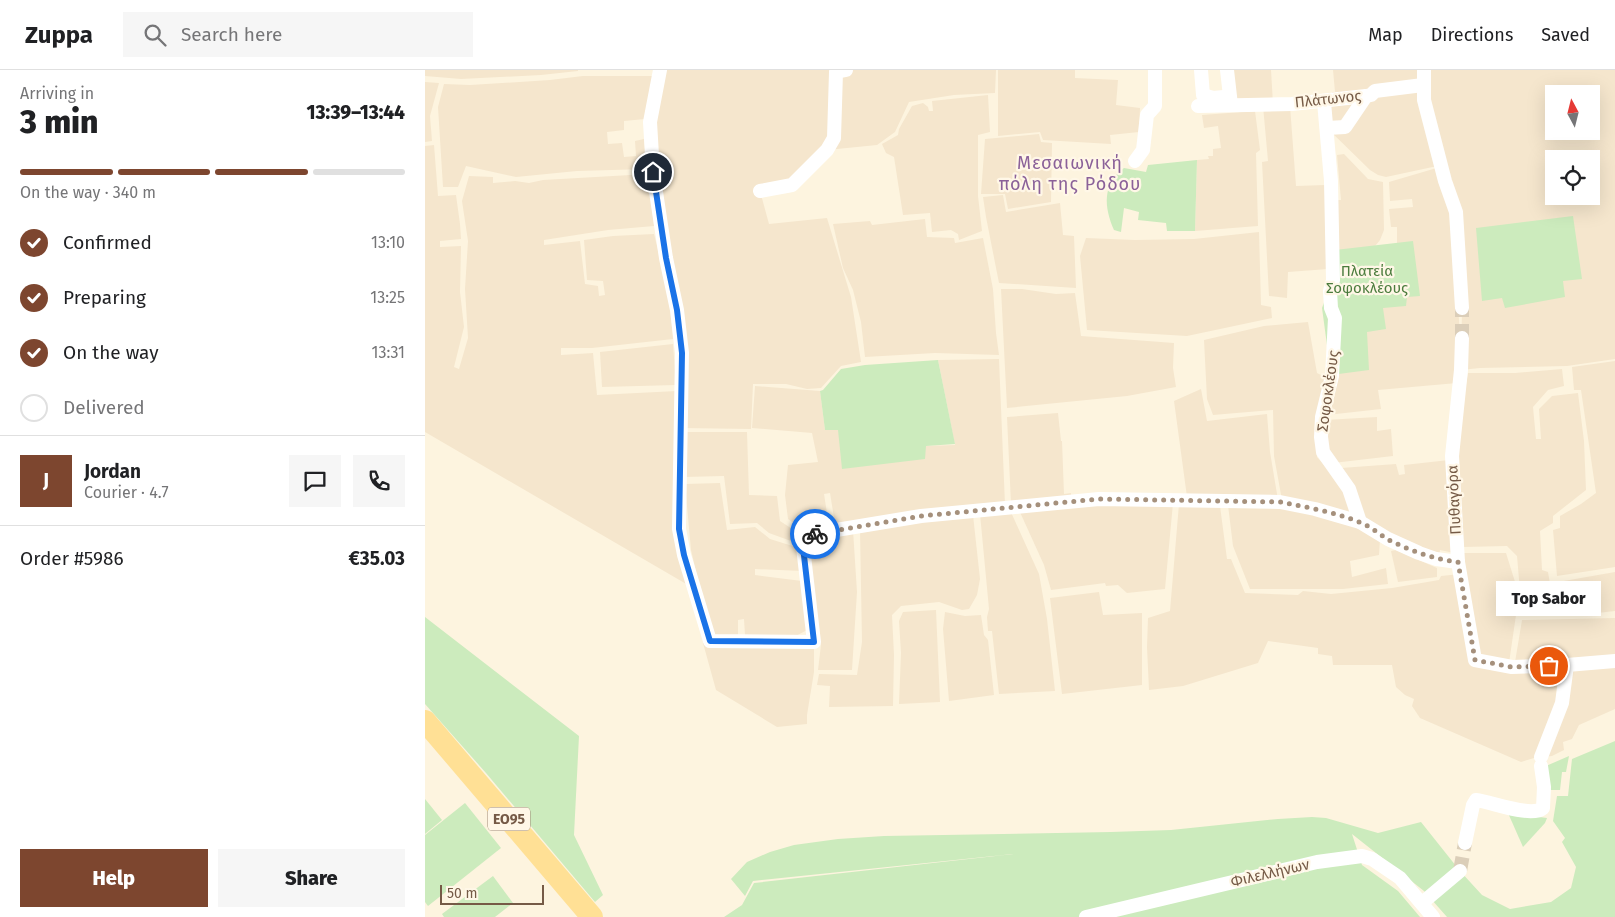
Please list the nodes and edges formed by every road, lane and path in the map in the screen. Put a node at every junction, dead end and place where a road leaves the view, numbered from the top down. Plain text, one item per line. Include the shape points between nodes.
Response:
1 (660, 70) edge
2 (1155, 70) edge
3 (1201, 70) edge
4 (1227, 70) edge
5 (1424, 70) edge
6 (841, 71) edge
7 (1423, 85) junction
8 (1366, 96) junction
9 (1230, 101) junction
10 (1324, 102) junction
11 (1198, 106) dead end
12 (1327, 128) junction
13 (1135, 162) dead end
14 (760, 191) dead end
15 (1462, 308) tunnel mouth
16 (1461, 338) tunnel mouth
17 (1360, 522) junction
18 (1458, 562) junction
19 (1615, 661) edge
20 (1567, 665) junction
21 (425, 721) edge
22 (1465, 843) tunnel mouth
23 (1460, 871) tunnel mouth
24 (1426, 900) junction
25 (592, 917) edge
26 (1086, 917) edge
27 (1433, 917) edge

1 - 17 street via 650,122 655,182 682,353 679,529 710,641 814,642 803,547 806,535 921,516 1099,499 1280,502
2 - 13 street via 1155,106 1147,115 1143,150
3 - 9 street via 1203,95
4 - 9 street
5 - 7 street
6 - 14 street via 834,138 827,150 792,185
7 - 8 street, Πλάτωνος via 1375,90
7 - 15 street via 1445,181 1456,212
8 - 10 street, Πλάτωνος
8 - 12 street via 1345,127
9 - 10 street, Πλάτωνος
9 - 11 street, Πλάτωνος
10 - 12 street, Σοφοκλέους
12 - 17 street, Σοφοκλέους via 1333,280 1329,291 1335,318 1333,376 1322,417 1321,437 1323,452 1349,489
16 - 18 street, Πυθαγόρα via 1452,456
17 - 18 street via 1419,553
18 - 20 street, Πυθαγόρα via 1475,660 1512,667
19 - 20 street
20 - 22 street via 1562,702 1541,762 1543,808 1537,811 1509,808 1477,800 1473,805
21 - 25 main road, ΕΟ95
23 - 24 street
24 - 26 street, Φιλελλήνων via 1400,878 1362,856 1317,862
24 - 27 street, Φιλελλήνων

